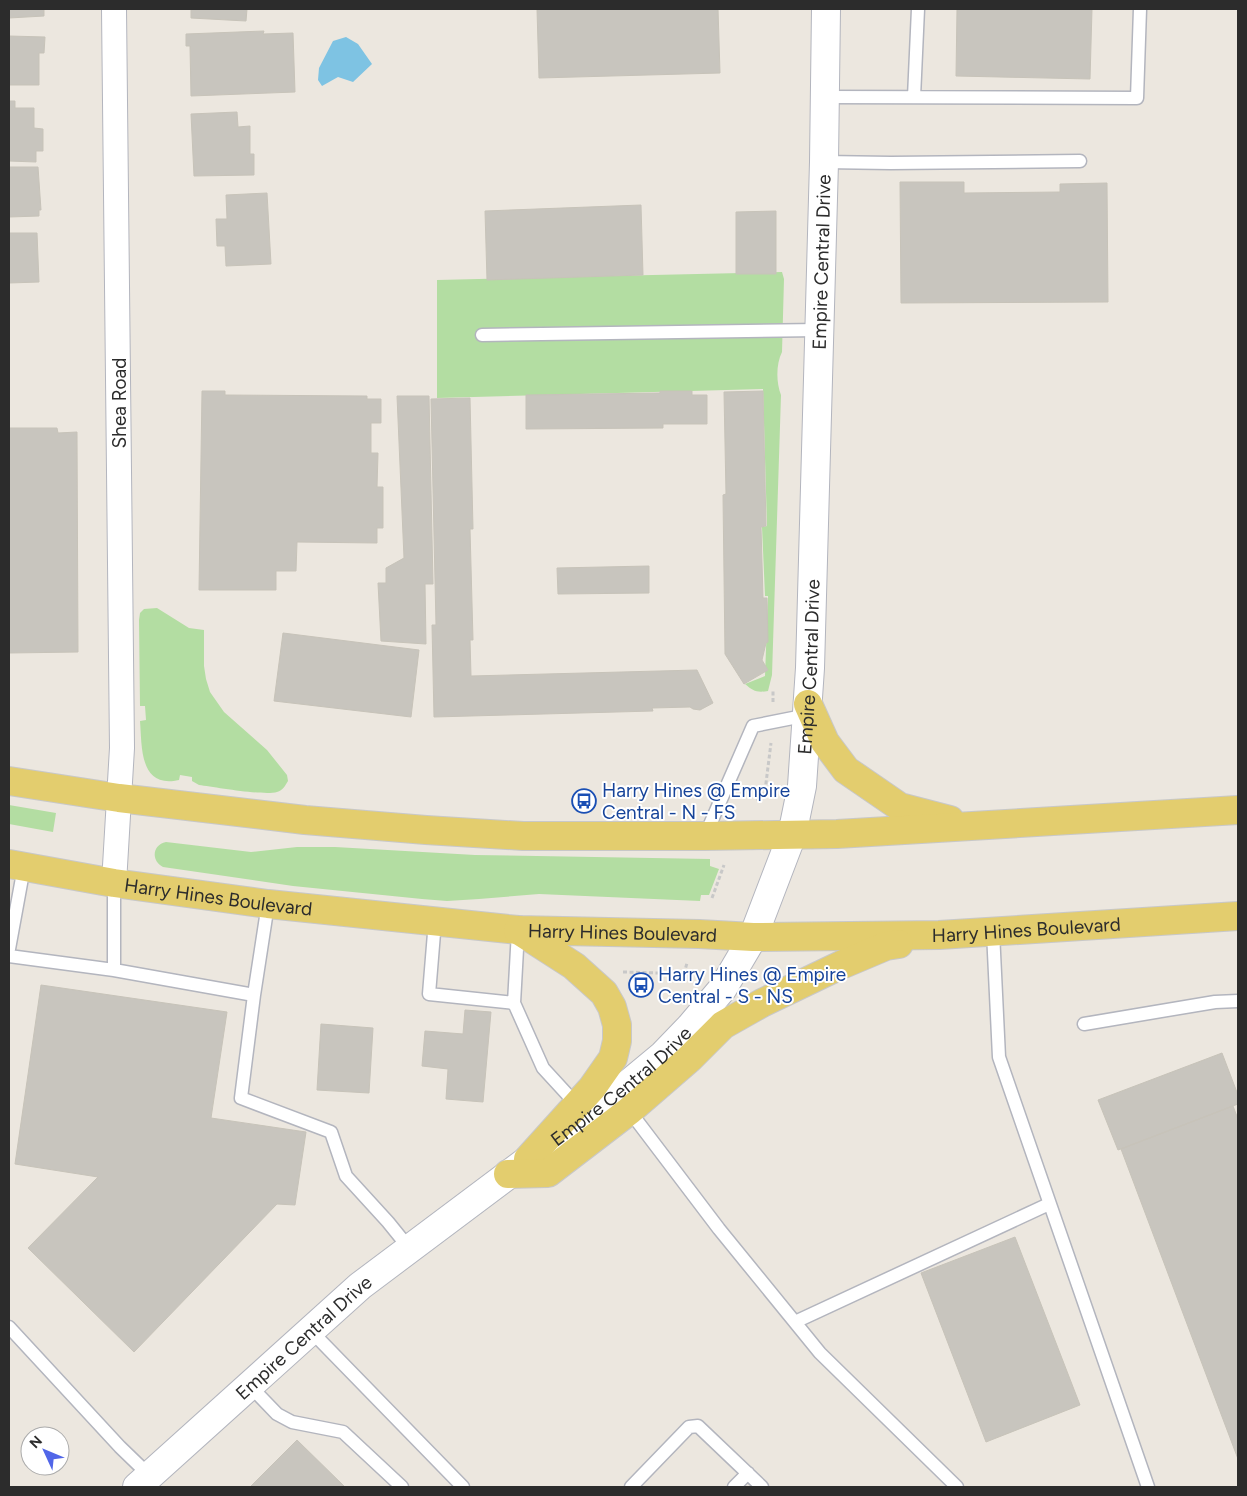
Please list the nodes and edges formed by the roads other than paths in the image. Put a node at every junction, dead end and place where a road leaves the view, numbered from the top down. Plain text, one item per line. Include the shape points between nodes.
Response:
1 (114, 9) edge
2 (826, 9) edge
3 (918, 9) edge
4 (1140, 9) edge
5 (825, 96) junction
6 (914, 97) junction
7 (1080, 161) dead end
8 (824, 162) junction
9 (819, 330) junction
10 (482, 335) dead end
11 (808, 710) junction
12 (9, 782) edge
13 (119, 798) junction
14 (1238, 810) edge
15 (976, 827) junction
16 (792, 835) junction
17 (705, 836) junction
18 (16, 865) edge
19 (114, 884) junction
20 (268, 904) junction
21 (1238, 920) edge
22 (435, 922) junction
23 (518, 930) junction
24 (993, 932) junction
25 (939, 935) junction
26 (753, 937) junction
27 (9, 949) edge
28 (9, 956) edge
29 (114, 970) junction
30 (254, 995) junction
31 (1238, 1001) edge
32 (514, 1003) junction
33 (1084, 1024) dead end
34 (623, 1102) junction
35 (577, 1105) junction
36 (518, 1167) junction
37 (1049, 1204) junction
38 (409, 1248) junction
39 (795, 1322) junction
40 (9, 1327) edge
41 (311, 1331) junction
42 (250, 1386) junction
43 (748, 1473) junction
44 (144, 1482) edge
45 (402, 1487) edge
46 (463, 1487) edge
47 (631, 1487) edge
48 (734, 1487) edge
49 (762, 1487) edge
50 (957, 1487) edge
51 (1148, 1487) edge

1 - 13 street, Shea Road via 122,748
2 - 5 street, Empire Central Drive
3 - 6 lane
4 - 6 lane via 1136,98
5 - 6 lane
5 - 8 street, Empire Central Drive
7 - 8 lane
8 - 9 street, Empire Central Drive
9 - 10 lane
9 - 11 street, Empire Central Drive
11 - 15 main road via 825,742 853,776 900,808
11 - 16 street, Empire Central Drive via 802,786
11 - 17 lane via 753,726
12 - 13 main road
13 - 17 main road via 305,820 426,830 523,836
13 - 19 street, Shea Road
14 - 15 main road
15 - 16 main road
16 - 17 main road
16 - 26 street, Empire Central Drive
18 - 19 main road, Harry Hines Boulevard
18 - 27 lane
19 - 20 main road, Harry Hines Boulevard
19 - 29 lane
20 - 22 main road, Harry Hines Boulevard
20 - 30 lane
21 - 24 main road, Harry Hines Boulevard
22 - 23 main road, Harry Hines Boulevard
22 - 32 lane via 429,994
23 - 26 main road, Harry Hines Boulevard
23 - 32 lane
23 - 35 main road via 574,966 604,993 612,1007 617,1025 613,1058
24 - 25 main road, Harry Hines Boulevard
24 - 37 lane via 999,1057
25 - 26 main road, Harry Hines Boulevard
25 - 34 main road via 886,946 762,1003 723,1025 689,1059
26 - 34 street, Empire Central Drive via 723,988
28 - 29 lane
29 - 30 lane
30 - 38 lane via 241,1098 331,1132 346,1176
31 - 33 lane
32 - 35 lane via 543,1068
34 - 36 street, Empire Central Drive
34 - 39 lane via 719,1229
35 - 36 main road
36 - 38 street, Empire Central Drive
37 - 39 lane
37 - 51 lane
38 - 41 street, Empire Central Drive via 360,1286
39 - 50 lane via 820,1353
40 - 44 lane via 120,1447
41 - 42 street, Empire Central Drive
41 - 46 lane
42 - 44 street, Empire Central Drive
42 - 45 lane via 278,1414 292,1422 343,1432
43 - 47 lane via 698,1426 689,1427
43 - 48 lane
43 - 49 lane

